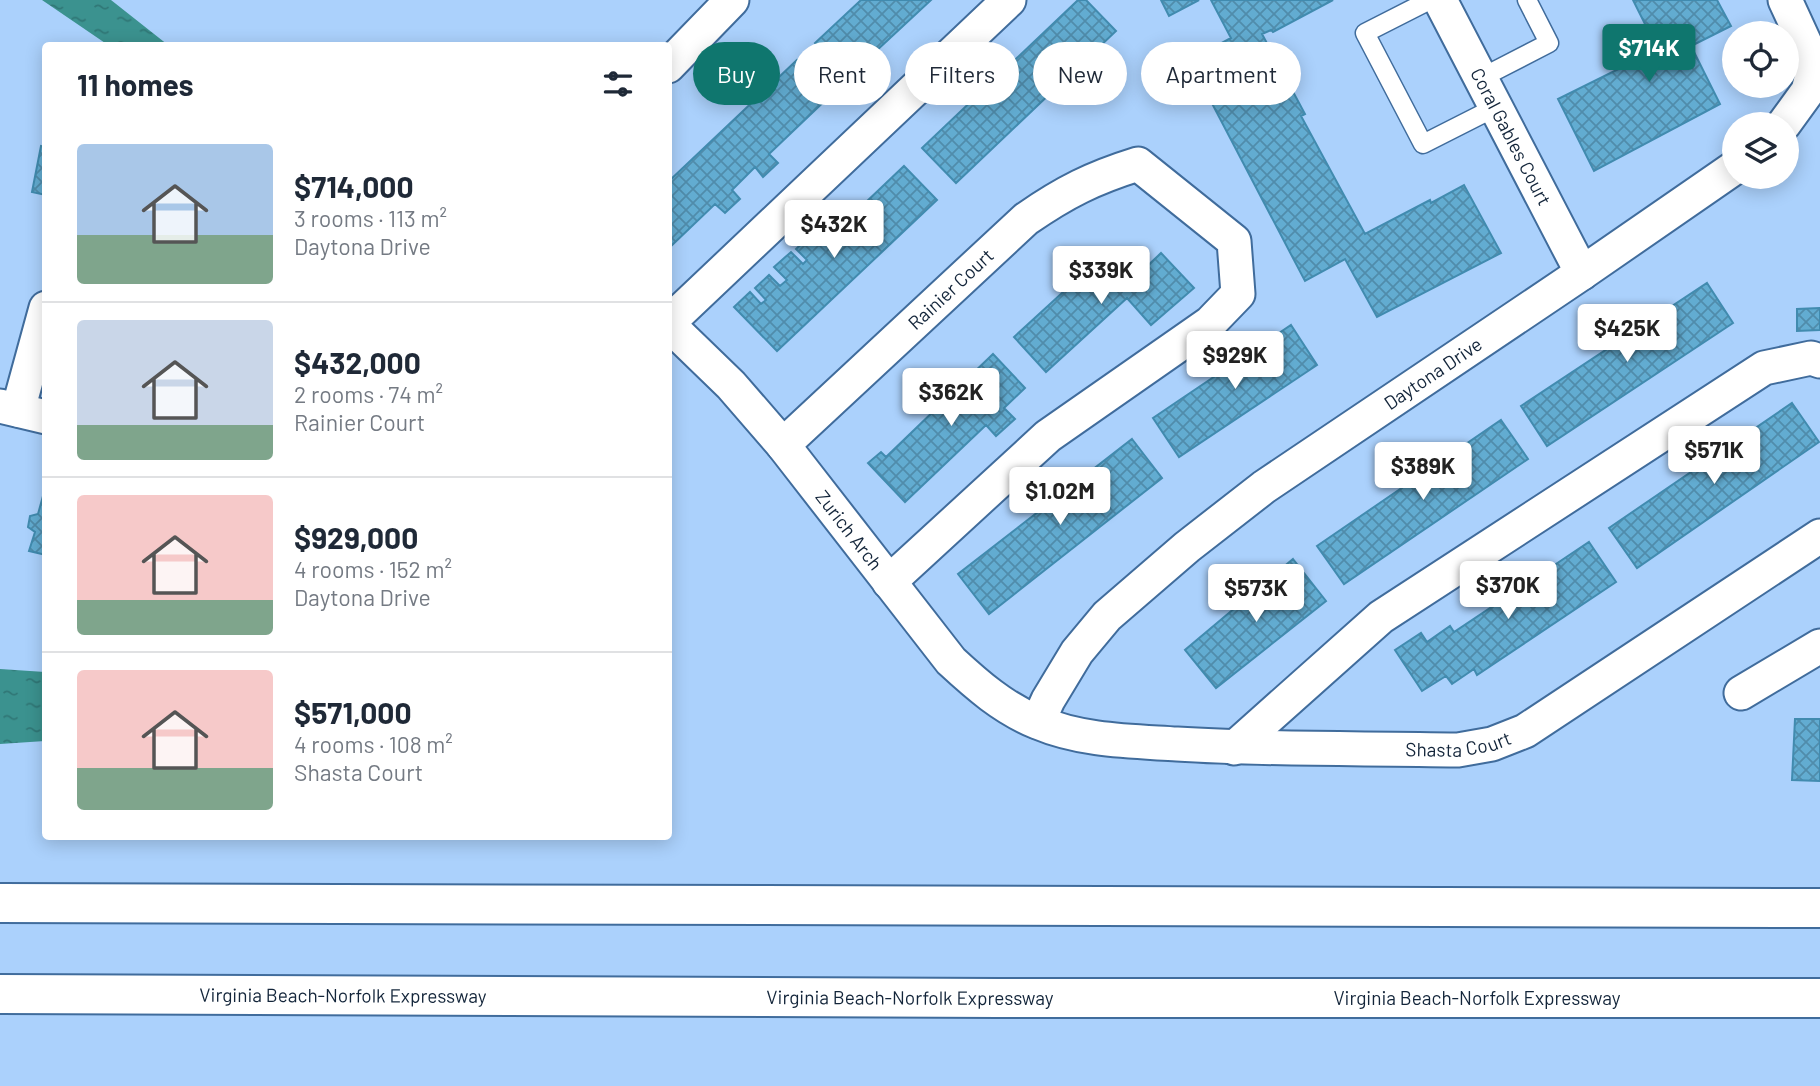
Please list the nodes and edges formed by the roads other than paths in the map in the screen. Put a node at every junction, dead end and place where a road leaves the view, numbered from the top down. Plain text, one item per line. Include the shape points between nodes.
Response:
1 (732, 0) edge
2 (1009, 0) edge
3 (1430, 0) edge
4 (1440, 0) edge
5 (1527, 0) edge
6 (1785, 0) edge
7 (672, 62) edge
8 (1818, 65) edge
9 (1481, 78) junction
10 (1496, 107) junction
11 (1793, 112) edge
12 (1722, 176) edge
13 (1582, 274) junction
14 (672, 319) edge
15 (42, 325) edge
16 (672, 327) edge
17 (1820, 361) edge
18 (21, 411) edge
19 (783, 445) junction
20 (1820, 536) edge
21 (889, 582) junction
22 (1820, 646) edge
23 (1741, 694) dead end
24 (1038, 722) junction
25 (1234, 748) junction
26 (0, 903) edge
27 (1820, 908) edge
28 (0, 994) edge
29 (1820, 998) edge

1 - 7 street
2 - 14 street
3 - 10 lane via 1365,33 1423,144
4 - 9 street, Coral Gables Court
5 - 9 lane via 1549,43
6 - 8 street
8 - 11 street via 1808,91
9 - 10 street, Coral Gables Court
10 - 13 street, Coral Gables Court
12 - 13 street, Daytona Drive
13 - 24 street, Daytona Drive via 1264,487 1187,547 1107,617 1085,643
15 - 18 street
16 - 19 street, Zurich Arch via 731,384
17 - 25 street via 1811,358 1765,368 1381,617
19 - 21 street, Zurich Arch
19 - 21 street, Rainier Court via 1026,219 1060,195 1098,177 1138,164 1234,241 1237,294 1210,323 1048,436
20 - 25 street, Shasta Court via 1525,731 1492,744 1458,750
21 - 24 street, Zurich Arch via 951,661 981,689
22 - 23 street
24 - 25 street, Shasta Court via 1111,740
26 - 27 highway
28 - 29 highway, Virginia Beach-Norfolk Expressway

